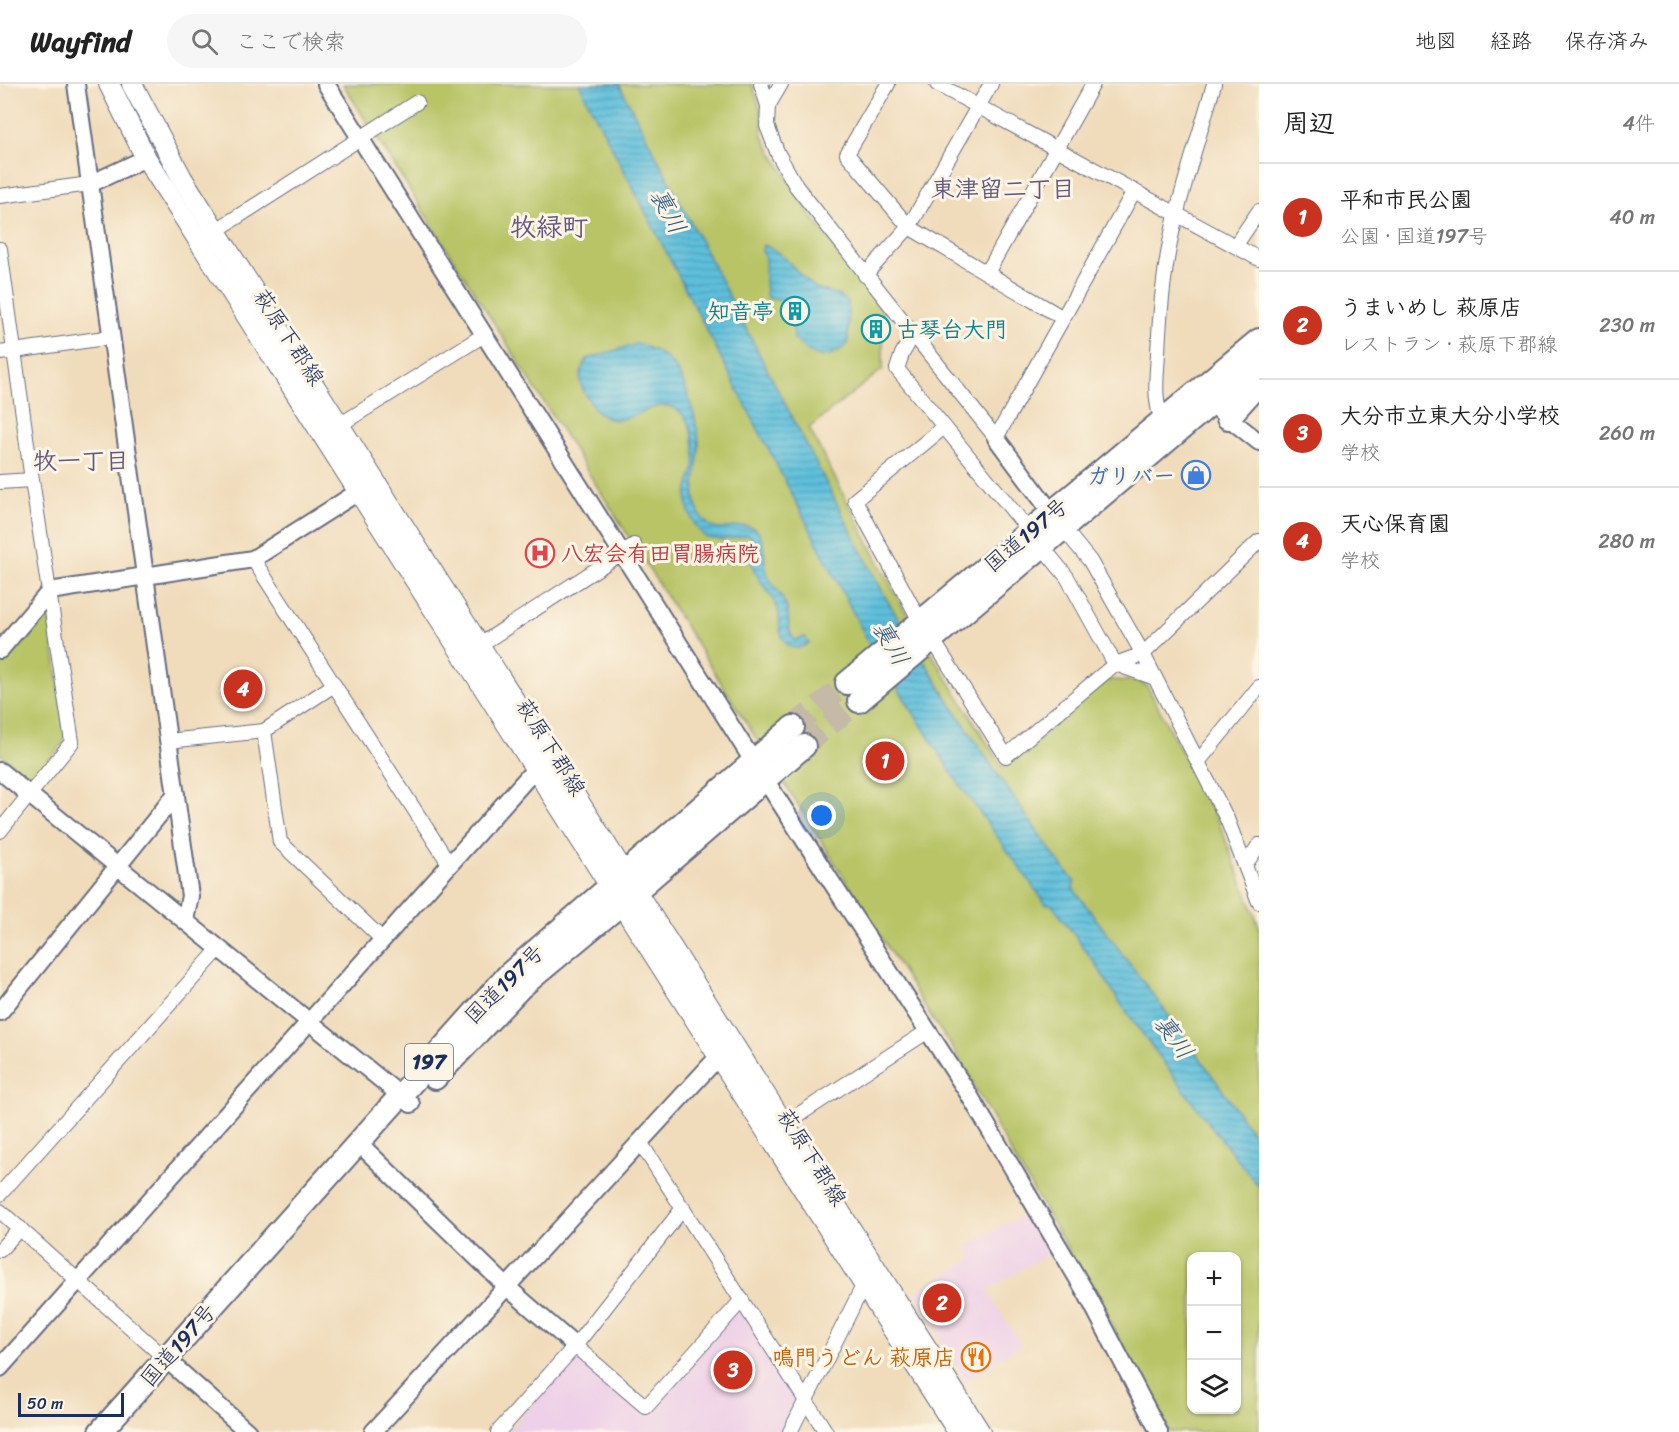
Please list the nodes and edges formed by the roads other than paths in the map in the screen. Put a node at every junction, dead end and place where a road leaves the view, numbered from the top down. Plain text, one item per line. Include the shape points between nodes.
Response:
1 (76, 84) edge
2 (109, 84) edge
3 (132, 84) edge
4 (326, 84) edge
5 (761, 84) edge
6 (781, 84) edge
7 (888, 84) edge
8 (937, 84) edge
9 (991, 84) edge
10 (1093, 84) edge
11 (1214, 84) edge
12 (417, 102) dead end
13 (768, 106) junction
14 (978, 106) junction
15 (361, 138) junction
16 (1056, 149) junction
17 (146, 158) junction
18 (90, 184) junction
19 (1134, 191) junction
20 (0, 196) edge
21 (1259, 211) edge
22 (1177, 214) junction
23 (909, 227) junction
24 (216, 231) junction
25 (199, 242) junction
26 (1235, 246) junction
27 (0, 249) edge
28 (1259, 259) edge
29 (987, 273) junction
30 (865, 275) junction
31 (1064, 318) junction
32 (484, 335) junction
33 (912, 335) junction
34 (112, 338) junction
35 (1259, 340) edge
36 (15, 351) junction
37 (0, 353) edge
38 (1259, 363) edge
39 (1259, 383) edge
40 (1213, 404) junction
41 (1162, 420) junction
42 (944, 427) junction
43 (331, 430) junction
44 (996, 438) junction
45 (1259, 442) edge
46 (32, 480) junction
47 (0, 482) edge
48 (367, 486) junction
49 (1058, 520) junction
50 (1036, 539) junction
51 (1259, 541) edge
52 (629, 549) junction
53 (253, 559) junction
54 (145, 576) junction
55 (50, 591) junction
56 (921, 635) junction
57 (0, 650) edge
58 (471, 650) junction
59 (1143, 654) junction
60 (1115, 664) junction
61 (1155, 678) junction
62 (334, 685) junction
63 (1259, 687) edge
64 (792, 727) tunnel mouth
65 (264, 731) junction
66 (168, 741) junction
67 (804, 746) tunnel mouth
68 (753, 761) junction
69 (1198, 762) junction
70 (536, 768) junction
71 (0, 771) edge
72 (766, 781) junction
73 (176, 794) junction
74 (29, 795) junction
75 (0, 831) edge
76 (1259, 844) edge
77 (450, 865) junction
78 (1245, 865) junction
79 (118, 866) junction
80 (623, 888) junction
81 (1259, 902) edge
82 (185, 920) junction
83 (383, 940) junction
84 (219, 949) junction
85 (0, 1012) edge
86 (310, 1022) junction
87 (928, 1031) junction
88 (727, 1051) junction
89 (406, 1099) junction
90 (776, 1129) junction
91 (640, 1142) junction
92 (368, 1152) junction
93 (0, 1194) edge
94 (683, 1208) junction
95 (0, 1211) edge
96 (20, 1228) junction
97 (0, 1250) edge
98 (871, 1278) junction
99 (79, 1280) junction
100 (507, 1287) junction
101 (742, 1300) junction
102 (575, 1346) junction
103 (171, 1363) junction
104 (0, 1368) edge
105 (806, 1400) junction
106 (100, 1432) edge
107 (118, 1432) edge
108 (248, 1432) edge
109 (373, 1432) edge
110 (498, 1432) edge
111 (790, 1432) edge
112 (826, 1432) edge
113 (958, 1432) edge
114 (980, 1432) edge
115 (1159, 1432) edge

1 - 18 street
2 - 17 main road, 萩原下郡線
3 - 24 main road, 萩原下郡線 via 176,168
4 - 15 street
5 - 13 street
6 - 13 street
7 - 23 street via 847,154
8 - 14 street
9 - 14 street
10 - 16 street
11 - 22 street
12 - 15 street
13 - 30 street via 767,126 796,186
14 - 16 street
14 - 23 street
15 - 24 street
15 - 32 street
16 - 19 street
16 - 29 street
17 - 18 street
17 - 25 main road, 萩原下郡線
18 - 20 street
18 - 34 street
19 - 22 street
19 - 31 street
21 - 26 street
22 - 26 street
22 - 41 street via 1159,321 1156,406
23 - 29 street
23 - 30 street
24 - 25 street
24 - 43 main road, 萩原下郡線
25 - 43 main road, 萩原下郡線
26 - 28 street
27 - 36 street
29 - 31 street
30 - 33 street
31 - 44 street
32 - 43 street
32 - 52 street
33 - 42 street via 897,369
33 - 44 street
34 - 36 street
34 - 54 street
35 - 40 highway, 国道197号
36 - 37 street
36 - 46 street
38 - 40 highway, 国道197号
39 - 40 highway
40 - 41 highway, 国道197号
40 - 45 street
40 - 49 highway, 国道197号
41 - 49 highway, 国道197号
42 - 50 street
42 - 56 street via 855,500
43 - 48 main road, 萩原下郡線
44 - 49 street
46 - 47 street
46 - 55 street
48 - 53 street
48 - 58 main road, 萩原下郡線
49 - 50 highway, 国道197号
49 - 59 street via 1090,561
50 - 56 highway, 国道197号
50 - 60 street via 1067,577
51 - 59 street
52 - 58 street
52 - 68 street
53 - 54 street
53 - 62 street
54 - 55 street
54 - 66 street
55 - 57 street
55 - 74 street via 72,742
56 - 56 highway, 国道197号 via 873,661 853,692 885,681
56 - 60 street via 1006,756
58 - 70 main road, 萩原下郡線
58 - 80 main road, 萩原下郡線
59 - 60 street
59 - 61 street
60 - 61 street
61 - 69 street
62 - 65 street
62 - 77 street
63 - 69 street
64 - 68 highway, 国道197号 / 197
65 - 66 street
65 - 83 street via 280,842
66 - 73 street
67 - 72 highway, 国道197号 / 197
68 - 80 highway, 国道197号 / 197
69 - 78 street
70 - 77 street
70 - 80 main road, 萩原下郡線
71 - 74 street
72 - 80 highway, 国道197号 / 197
72 - 87 street
73 - 79 street
73 - 82 street via 190,896
74 - 75 street
74 - 79 street
76 - 78 street
77 - 83 street
78 - 81 street
79 - 82 street
79 - 85 street
80 - 88 main road, 萩原下郡線
80 - 89 highway, 国道197号 / 197
82 - 84 street
83 - 86 street
84 - 86 street
84 - 93 street
86 - 89 street
86 - 99 street
87 - 90 street
87 - 115 street via 1088,1296
88 - 90 main road, 萩原下郡線
88 - 91 street
89 - 92 highway, 国道197号 / 197
89 - 103 highway, 国道197号 / 197
90 - 98 main road, 萩原下郡線
91 - 94 street
91 - 100 street
92 - 100 street
92 - 103 highway, 国道197号 / 197
94 - 101 street
94 - 102 street
95 - 96 street
96 - 97 street
96 - 99 street
98 - 105 street
98 - 113 main road, 萩原下郡線
98 - 114 main road, 萩原下郡線
99 - 103 street
99 - 104 street
100 - 102 street
100 - 109 street
101 - 102 street via 646,1407
101 - 105 street
102 - 110 street
103 - 106 highway, 国道197号 / 197
103 - 107 highway, 国道197号 / 197
103 - 108 street
105 - 111 street
105 - 112 street

